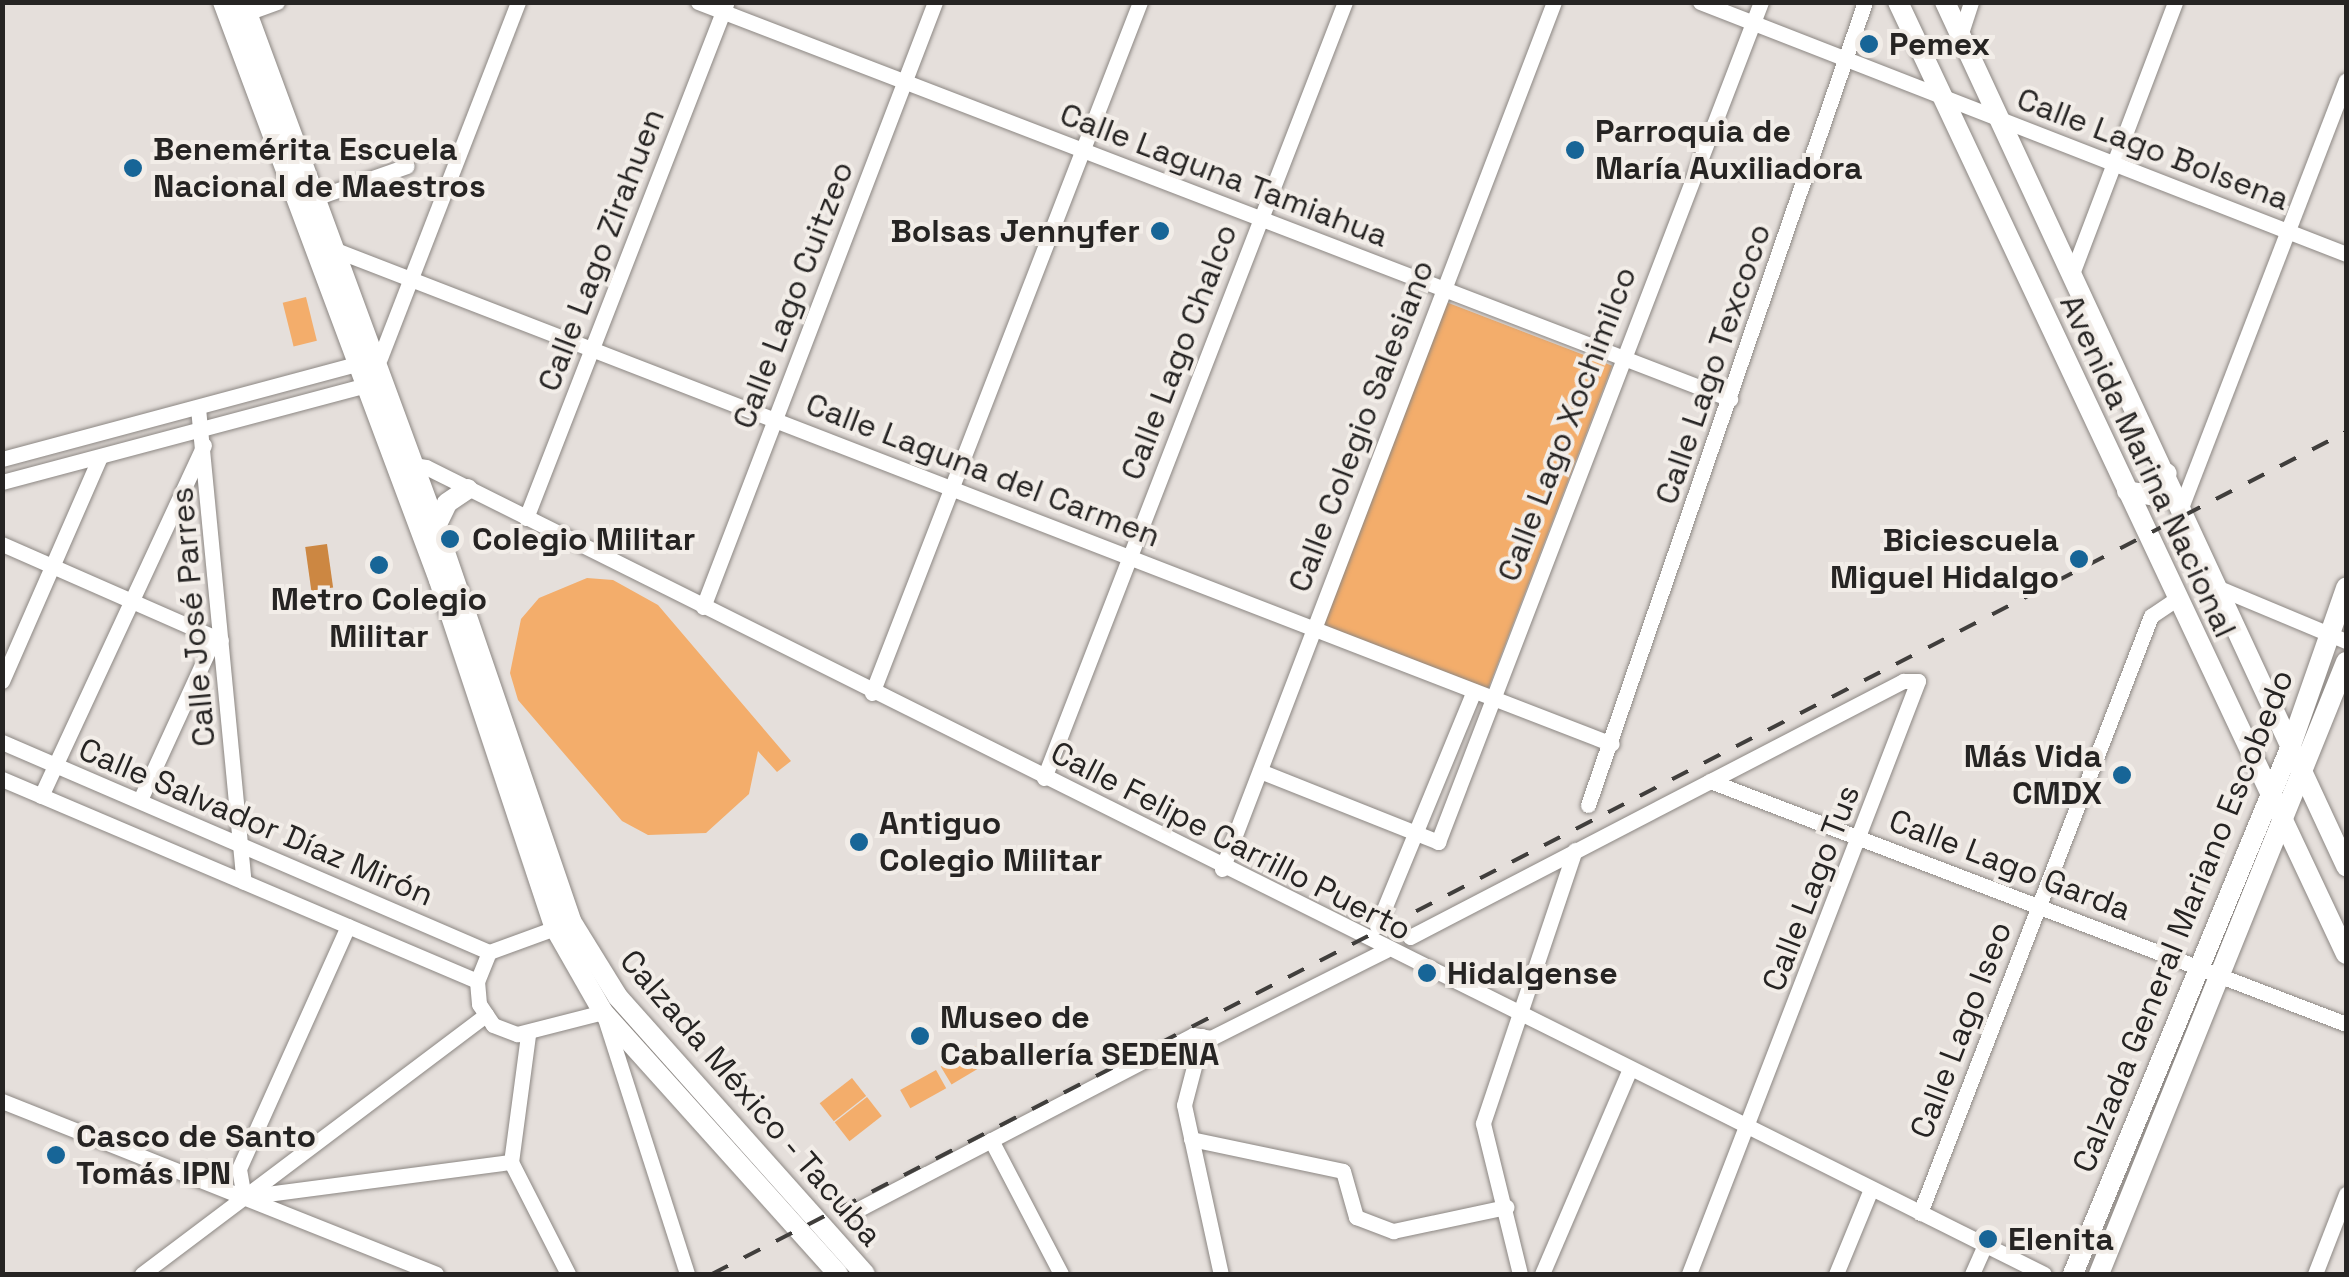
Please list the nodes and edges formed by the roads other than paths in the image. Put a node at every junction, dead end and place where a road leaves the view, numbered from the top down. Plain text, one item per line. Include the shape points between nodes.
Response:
1 (223, 2) edge
2 (277, 2) edge
3 (518, 2) edge
4 (698, 2) edge
5 (935, 2) edge
6 (1140, 2) edge
7 (1345, 2) edge
8 (1554, 2) edge
9 (1700, 2) edge
10 (1762, 2) edge
11 (1865, 2) edge
12 (1898, 2) edge
13 (1945, 2) edge
14 (1972, 2) edge
15 (2175, 2) edge
16 (724, 7) edge
17 (245, 8) edge
18 (1754, 23) junction
19 (1960, 33) junction
20 (1845, 58) junction
21 (2346, 81) edge
22 (905, 82) junction
23 (1938, 95) junction
24 (2001, 119) junction
25 (1082, 150) junction
26 (2115, 162) junction
27 (407, 166) dead end
28 (315, 198) junction
29 (1260, 218) junction
30 (2288, 232) junction
31 (332, 248) junction
32 (2346, 254) edge
33 (2073, 271) junction
34 (413, 278) junction
35 (1442, 288) junction
36 (593, 348) junction
37 (1621, 357) junction
38 (365, 363) junction
39 (374, 383) junction
40 (1730, 399) junction
41 (198, 408) junction
42 (775, 418) junction
43 (125, 427) junction
44 (204, 436) junction
45 (130, 449) junction
46 (100, 457) junction
47 (2, 459) edge
48 (403, 465) junction
49 (2167, 473) junction
50 (2, 482) edge
51 (952, 486) junction
52 (468, 489) junction
53 (2127, 491) junction
54 (2181, 502) junction
55 (526, 518) junction
56 (2140, 518) junction
57 (436, 526) junction
58 (2, 544) edge
59 (1130, 556) junction
60 (54, 567) junction
61 (2219, 588) junction
62 (2346, 588) edge
63 (2176, 599) junction
64 (132, 602) junction
65 (702, 607) junction
66 (1313, 628) junction
67 (2338, 638) edge
68 (218, 639) junction
69 (2346, 662) edge
70 (2, 681) edge
71 (1474, 690) junction
72 (872, 693) junction
73 (1491, 697) junction
74 (2, 742) edge
75 (1612, 744) junction
76 (2290, 748) junction
77 (59, 766) junction
78 (1260, 770) junction
79 (2305, 775) junction
80 (1044, 778) junction
81 (2, 779) edge
82 (1710, 781) junction
83 (41, 796) junction
84 (2271, 796) junction
85 (140, 800) junction
86 (1588, 805) dead end
87 (2285, 822) junction
88 (1860, 836) junction
89 (1414, 837) junction
90 (242, 846) junction
91 (1575, 850) junction
92 (2346, 866) edge
93 (1222, 869) junction
94 (244, 882) junction
95 (2038, 906) junction
96 (391, 911) junction
97 (563, 925) junction
98 (348, 926) junction
99 (1376, 926) dead end
100 (1410, 937) dead end
101 (378, 939) junction
102 (1386, 950) junction
103 (488, 952) junction
104 (2346, 954) edge
105 (2198, 966) junction
106 (2221, 975) junction
107 (476, 982) junction
108 (603, 1012) junction
109 (486, 1015) junction
110 (1519, 1016) junction
111 (2346, 1024) edge
112 (528, 1034) junction
113 (1202, 1036) junction
114 (1630, 1071) junction
115 (2, 1101) edge
116 (1750, 1130) junction
117 (1191, 1139) junction
118 (992, 1140) junction
119 (511, 1162) junction
120 (789, 1187) junction
121 (1871, 1189) junction
122 (2346, 1194) edge
123 (244, 1197) junction
124 (770, 1197) junction
125 (1506, 1207) junction
126 (855, 1211) dead end
127 (1920, 1213) junction
128 (1985, 1245) junction
129 (836, 1262) edge
130 (681, 1272) edge
131 (142, 1274) edge
132 (436, 1274) edge
133 (568, 1274) edge
134 (865, 1274) edge
135 (1061, 1274) edge
136 (1220, 1274) edge
137 (1520, 1274) edge
138 (1542, 1274) edge
139 (1689, 1274) edge
140 (1836, 1274) edge
141 (1972, 1274) edge
142 (2044, 1274) edge
143 (2073, 1274) edge
144 (2099, 1274) edge
145 (2315, 1274) edge

1 - 38 main road, Calzada México - Tacuba
2 - 17 street
3 - 34 street
4 - 16 street, Calle Laguna Tamiahua
5 - 22 street, Calle Lago Cuitzeo
6 - 25 street
7 - 29 street, Calle Lago Chalco
8 - 35 street, Calle Colegio Salesiano
9 - 18 street, Calle Lago Bolsena
10 - 18 street, Calle Lago Xochimilco
11 - 20 street, Calle Lago Texcoco
12 - 23 main road, Avenida Marina Nacional
13 - 19 main road, Avenida Marina Nacional
14 - 19 street
15 - 26 street
16 - 22 street, Calle Laguna Tamiahua
16 - 36 street, Calle Lago Zirahuen
17 - 28 main road, Calzada México - Tacuba
18 - 20 street, Calle Lago Bolsena
18 - 37 street, Calle Lago Xochimilco
19 - 24 main road, Avenida Marina Nacional
20 - 23 street, Calle Lago Bolsena
20 - 40 street, Calle Lago Texcoco
21 - 30 street
22 - 25 street, Calle Laguna Tamiahua
22 - 42 street, Calle Lago Cuitzeo
23 - 24 street, Calle Lago Bolsena
23 - 53 main road, Avenida Marina Nacional
24 - 26 street, Calle Lago Bolsena
24 - 33 main road, Avenida Marina Nacional
25 - 29 street, Calle Laguna Tamiahua
25 - 51 street
26 - 30 street, Calle Lago Bolsena
26 - 33 street
27 - 28 street
28 - 31 main road, Calzada México - Tacuba
29 - 35 street, Calle Laguna Tamiahua
29 - 59 street, Calle Lago Chalco
30 - 32 street, Calle Lago Bolsena
30 - 54 street
31 - 34 street, Calle Laguna del Carmen
31 - 38 main road, Calzada México - Tacuba
33 - 49 main road, Avenida Marina Nacional
34 - 36 street, Calle Laguna del Carmen
34 - 38 street via 383,354
35 - 37 street, Calle Laguna Tamiahua
35 - 66 street, Calle Colegio Salesiano
36 - 42 street, Calle Laguna del Carmen
36 - 55 street, Calle Lago Zirahuen
37 - 40 street, Calle Laguna Tamiahua
37 - 73 street, Calle Lago Xochimilco
38 - 39 main road, Calzada México - Tacuba
38 - 41 street
39 - 44 street
39 - 48 main road, Calzada México - Tacuba
40 - 75 street, Calle Lago Texcoco
41 - 43 street
41 - 44 street, Calle José Parres
42 - 51 street, Calle Laguna del Carmen
42 - 65 street, Calle Lago Cuitzeo
43 - 45 street
43 - 47 street
44 - 45 street
44 - 64 street
44 - 68 street, Calle José Parres
45 - 46 street
46 - 50 street
46 - 60 street
48 - 52 street, Calle Felipe Carrillo Puerto
48 - 57 main road, Calzada México - Tacuba
48 - 97 main road, Calzada México - Tacuba
49 - 53 main road via 2154,496
49 - 54 main road, Avenida Marina Nacional
51 - 59 street, Calle Laguna del Carmen
51 - 72 street
52 - 55 street, Calle Felipe Carrillo Puerto
52 - 57 main road via 447,503
53 - 56 main road, Avenida Marina Nacional
54 - 56 main road via 2154,498
54 - 61 main road, Avenida Marina Nacional
55 - 65 street, Calle Felipe Carrillo Puerto
56 - 63 main road, Avenida Marina Nacional
57 - 97 main road, Calzada México - Tacuba
58 - 60 street
59 - 66 street, Calle Laguna del Carmen
59 - 80 street, Calle Lago Chalco
60 - 64 street
60 - 70 street
61 - 67 street
61 - 76 main road, Avenida Marina Nacional
62 - 67 main road, Calzada General Mariano Escobedo
63 - 84 main road, Avenida Marina Nacional
63 - 95 street, Calle Lago Iseo via 2152,616
64 - 68 street
64 - 77 street
65 - 72 street, Calle Felipe Carrillo Puerto
66 - 71 street, Calle Laguna del Carmen
66 - 78 street, Calle Colegio Salesiano
67 - 76 main road, Calzada General Mariano Escobedo
68 - 85 street
68 - 90 street, Calle José Parres
69 - 79 main road, Calzada General Mariano Escobedo
71 - 73 street, Calle Laguna del Carmen
71 - 89 street
72 - 80 street, Calle Felipe Carrillo Puerto
73 - 75 street, Calle Laguna del Carmen
73 - 89 street, Calle Lago Xochimilco via 1438,842
74 - 77 street, Calle Salvador Díaz Mirón
75 - 86 street, Calle Lago Texcoco
76 - 79 main road, Avenida Marina Nacional
76 - 84 main road, Calzada General Mariano Escobedo
77 - 83 street
77 - 85 street, Calle Salvador Díaz Mirón
78 - 89 street
78 - 93 street, Calle Colegio Salesiano
79 - 87 main road, Calzada General Mariano Escobedo
79 - 92 main road, Avenida Marina Nacional
80 - 93 street, Calle Felipe Carrillo Puerto
81 - 83 street, Calle Salvador Díaz Mirón
82 - 88 street, Calle Lago Garda
82 - 88 street, Calle Lago Tus via 1913,678 1918,688
82 - 91 street
83 - 94 street, Calle Salvador Díaz Mirón
84 - 87 main road, Avenida Marina Nacional
84 - 105 main road, Calzada General Mariano Escobedo
85 - 90 street, Calle Salvador Díaz Mirón
87 - 104 main road, Avenida Marina Nacional
87 - 106 main road, Calzada General Mariano Escobedo
88 - 95 street, Calle Lago Garda
88 - 116 street, Calle Lago Tus
89 - 99 street
90 - 94 street, Calle José Parres
90 - 96 street, Calle Salvador Díaz Mirón
91 - 100 street
91 - 110 street
93 - 102 street, Calle Felipe Carrillo Puerto
94 - 98 street, Calle Salvador Díaz Mirón
95 - 105 street, Calle Lago Garda
95 - 127 street, Calle Lago Iseo
96 - 101 street via 392,928
96 - 103 street, Calle Salvador Díaz Mirón
97 - 103 street
97 - 108 main road, Calzada México - Tacuba
97 - 120 main road, Calzada México - Tacuba via 618,997
98 - 101 street, Calle Salvador Díaz Mirón
98 - 123 street via 239,1169
101 - 107 street, Calle Salvador Díaz Mirón
102 - 110 street, Calle Felipe Carrillo Puerto
102 - 113 street via 1211,1038
103 - 107 street
105 - 106 street, Calle Lago Garda
105 - 143 main road, Calzada General Mariano Escobedo
106 - 111 street, Calle Lago Garda
106 - 144 main road, Calzada General Mariano Escobedo
107 - 109 street
108 - 112 street
108 - 124 main road, Calzada México - Tacuba
108 - 130 street
109 - 112 street via 505,1031
109 - 123 street
110 - 114 street, Calle Felipe Carrillo Puerto
110 - 125 street via 1483,1123
112 - 119 street
113 - 117 street via 1184,1105
113 - 118 street
114 - 116 street, Calle Felipe Carrillo Puerto
114 - 138 street
115 - 123 street
116 - 121 street, Calle Felipe Carrillo Puerto
116 - 139 street, Calle Lago Tus
117 - 125 street via 1344,1172 1356,1217 1393,1231
117 - 136 street
118 - 126 street
118 - 135 street
119 - 123 street
119 - 133 street
120 - 124 main road via 785,1200
120 - 129 main road, Calzada México - Tacuba
121 - 127 street, Calle Felipe Carrillo Puerto
121 - 140 street
122 - 145 street
123 - 131 street
123 - 132 street
124 - 129 main road, Calzada México - Tacuba
125 - 137 street
127 - 128 street, Calle Felipe Carrillo Puerto
128 - 141 street
128 - 142 street, Calle Felipe Carrillo Puerto
129 - 134 main road, Calzada México - Tacuba

